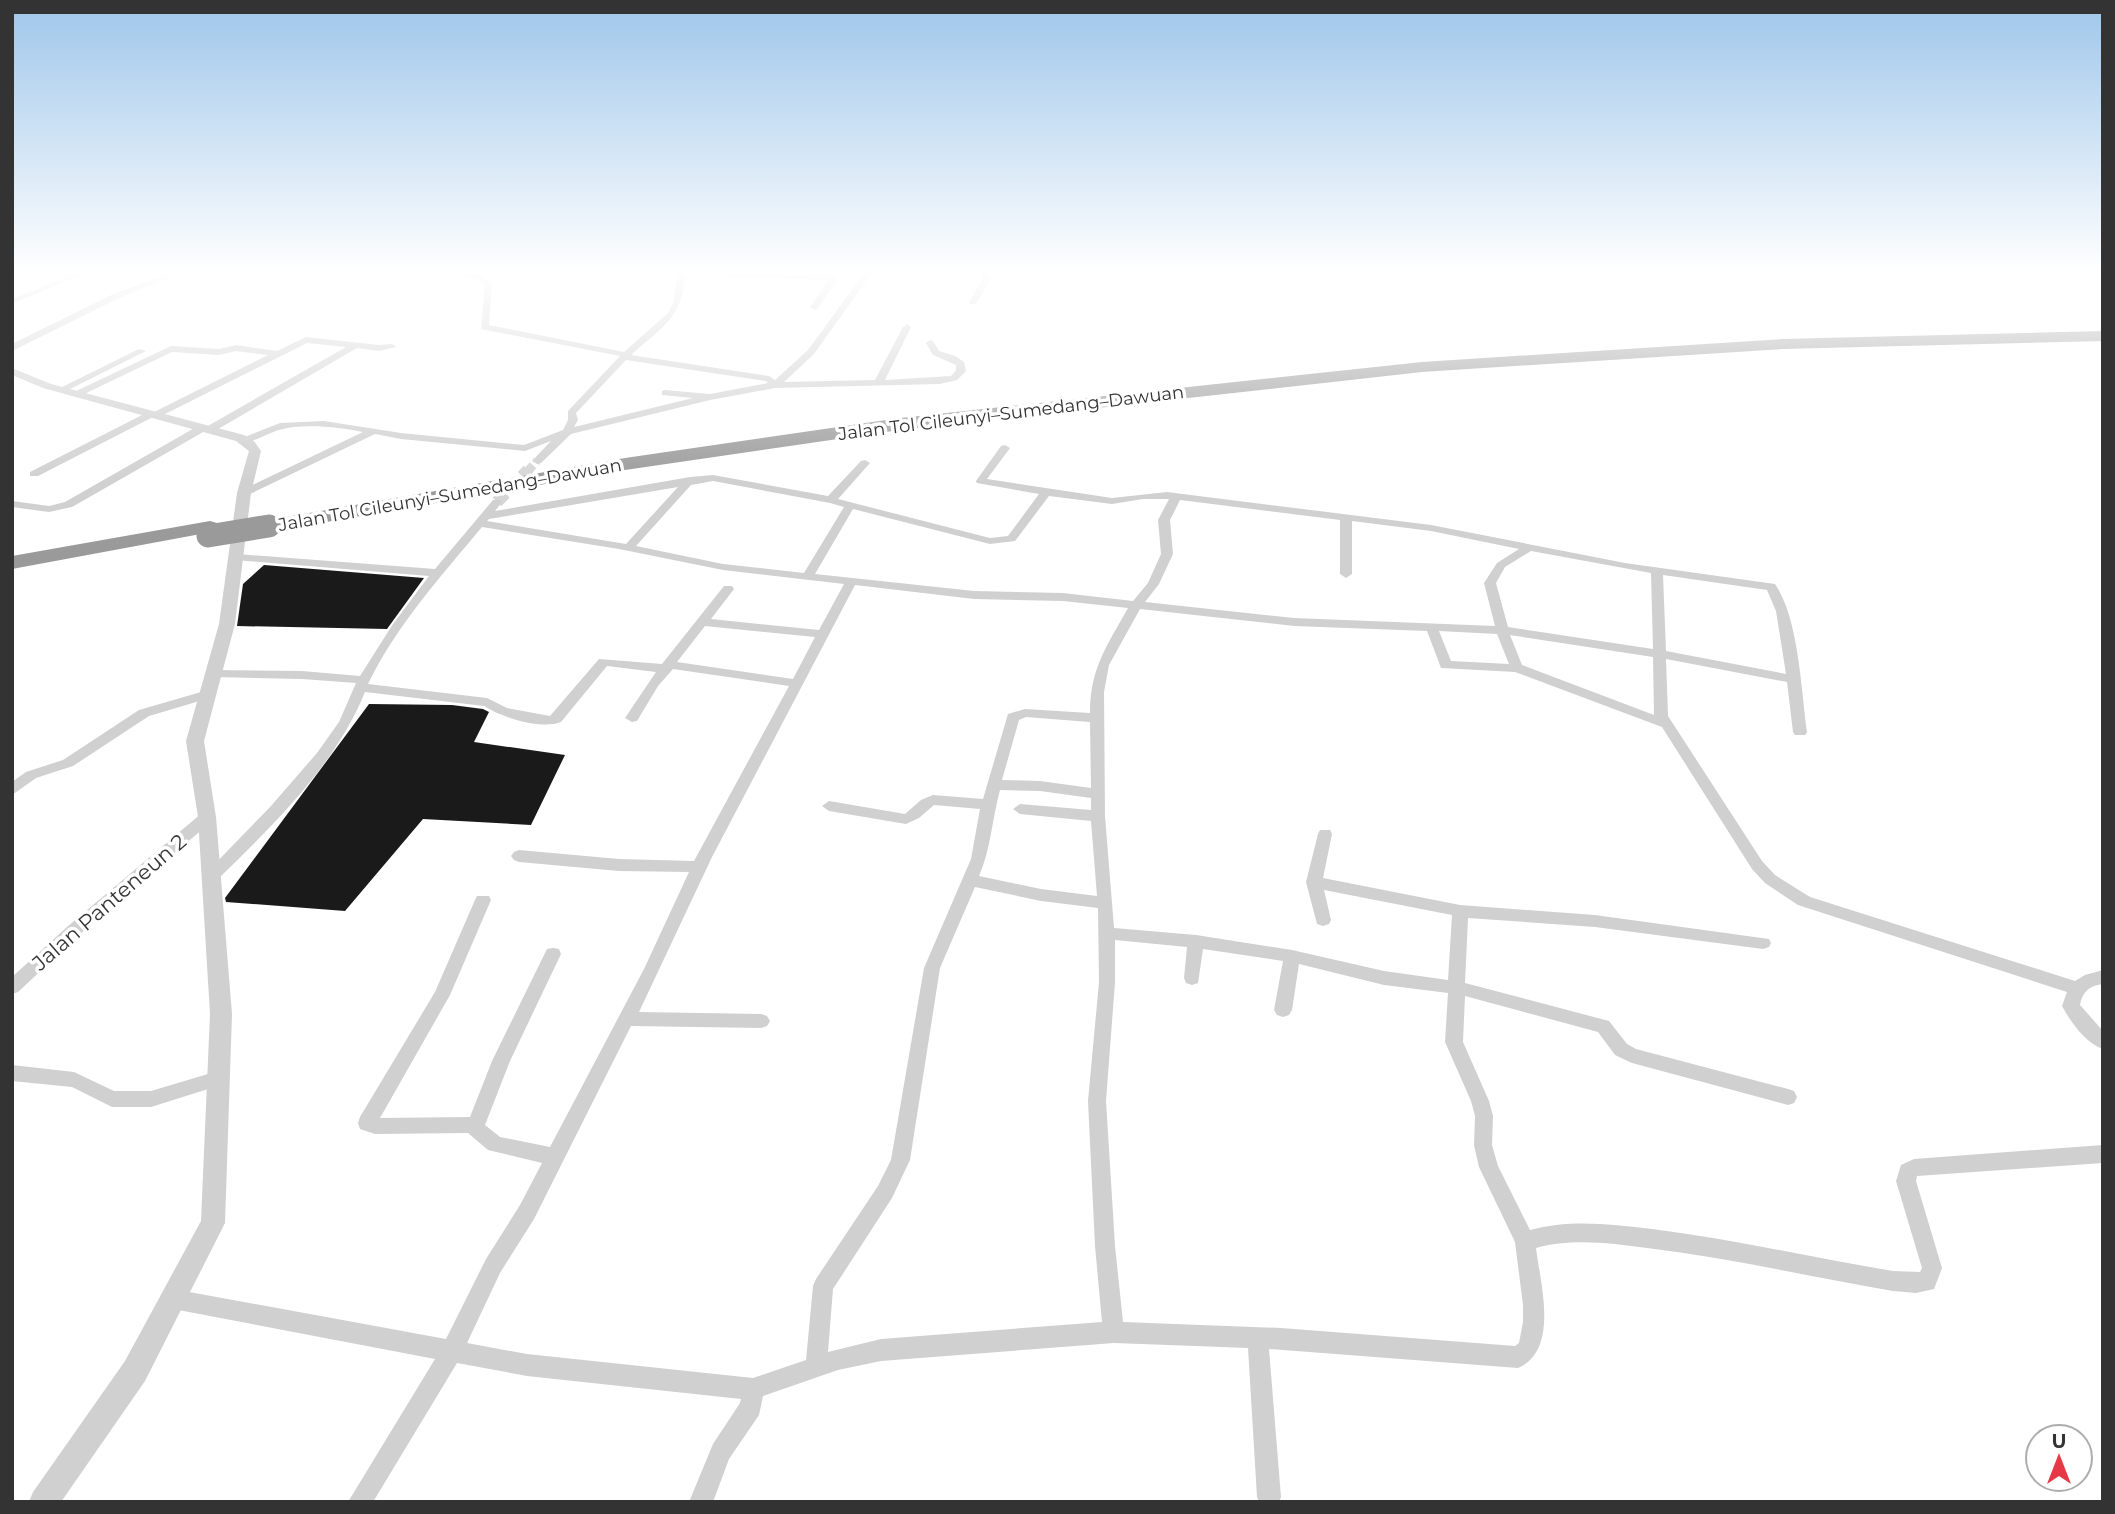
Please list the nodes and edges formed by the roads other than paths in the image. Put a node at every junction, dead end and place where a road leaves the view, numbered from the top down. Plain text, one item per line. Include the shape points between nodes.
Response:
1 (299, 344) edge
2 (341, 344) edge
3 (560, 344) edge
4 (639, 344) edge
5 (817, 344) edge
6 (899, 344) edge
7 (930, 344) dead end
8 (1682, 344) edge
9 (1796, 344) edge
10 (354, 345) junction
11 (391, 347) dead end
12 (145, 350) dead end
13 (278, 354) junction
14 (625, 356) junction
15 (13, 371) edge
16 (677, 380) dead end
17 (880, 382) junction
18 (775, 385) junction
19 (69, 392) junction
20 (709, 397) junction
21 (153, 414) junction
22 (206, 429) junction
23 (373, 431) junction
24 (567, 432) junction
25 (242, 439) junction
26 (1005, 448) dead end
27 (537, 461) tunnel mouth
28 (865, 463) dead end
29 (34, 474) dead end
30 (690, 481) junction
31 (1046, 492) junction
32 (244, 493) junction
33 (1176, 496) junction
34 (831, 500) junction
35 (497, 502) tunnel mouth
36 (12, 504) edge
37 (850, 505) junction
38 (1346, 517) junction
39 (483, 519) junction
40 (269, 522) junction
41 (209, 532) junction
42 (628, 548) junction
43 (1528, 548) junction
44 (236, 558) junction
45 (12, 563) edge
46 (1657, 571) junction
47 (12, 572) edge
48 (436, 573) junction
49 (1346, 574) dead end
50 (808, 576) junction
51 (851, 582) junction
52 (728, 589) dead end
53 (1136, 605) junction
54 (703, 622) junction
55 (1432, 628) junction
56 (1502, 630) junction
57 (822, 634) junction
58 (1661, 654) junction
59 (668, 667) junction
60 (1517, 668) junction
61 (214, 673) junction
62 (1792, 679) junction
63 (362, 683) junction
64 (795, 683) junction
65 (208, 694) junction
66 (632, 718) dead end
67 (1097, 718) junction
68 (1665, 724) junction
69 (1800, 732) dead end
70 (994, 785) junction
71 (12, 790) edge
72 (1099, 794) junction
73 (988, 804) junction
74 (829, 806) dead end
75 (1020, 809) dead end
76 (1098, 816) junction
77 (207, 817) junction
78 (1325, 834) dead end
79 (519, 856) dead end
80 (699, 867) junction
81 (211, 877) junction
82 (970, 880) junction
83 (1314, 882) junction
84 (483, 900) dead end
85 (1106, 903) junction
86 (1461, 911) junction
87 (1323, 920) dead end
88 (1105, 933) junction
89 (1196, 941) junction
90 (1763, 943) dead end
91 (553, 954) dead end
92 (1292, 956) junction
93 (2103, 977) edge
94 (1192, 978) dead end
95 (12, 988) edge
96 (1458, 988) junction
97 (2078, 989) junction
98 (1283, 1010) dead end
99 (626, 1019) junction
100 (761, 1021) dead end
101 (2103, 1042) edge
102 (12, 1073) edge
103 (218, 1079) junction
104 (1788, 1097) dead end
105 (475, 1127) junction
106 (2103, 1154) edge
107 (555, 1157) junction
108 (1525, 1241) junction
109 (173, 1299) junction
110 (1114, 1332) junction
111 (1258, 1338) junction
112 (452, 1351) junction
113 (816, 1367) junction
114 (753, 1389) junction
115 (1269, 1497) dead end
116 (43, 1502) edge
117 (360, 1502) edge
118 (701, 1502) edge

1 - 13 street
2 - 10 street
3 - 14 street
4 - 14 street
5 - 18 street
6 - 17 street
7 - 17 street via 936,353 961,364 954,378
8 - 40 highway, Jalan Tol Cileunyi–Sumedang–Dawuan via 1415,360 897,417 623,456
9 - 40 highway, Jalan Tol Cileunyi–Sumedang–Dawuan via 1408,368 1054,406 625,464
10 - 11 street
10 - 22 street
12 - 19 street
13 - 19 street via 236,348 219,352 171,349
13 - 21 street
14 - 18 street via 769,379
14 - 24 street via 572,412
15 - 19 street
16 - 20 street via 661,397
17 - 18 street
18 - 20 street
19 - 21 street
20 - 24 street
21 - 22 street
21 - 29 street
22 - 25 street
22 - 36 street via 68,505 49,509
23 - 24 street via 524,448
23 - 25 street via 292,424
23 - 32 street
24 - 27 street
25 - 32 street via 255,451
26 - 31 street via 982,481
28 - 34 street
30 - 34 street via 728,479
30 - 39 street
30 - 42 street
31 - 33 street via 1112,502
31 - 37 street via 1011,539 996,541
32 - 44 street
33 - 38 street
33 - 53 street via 1164,520 1167,554 1153,584
34 - 37 street
35 - 39 street
37 - 50 street
38 - 43 street
38 - 49 street
39 - 42 street
39 - 48 street
40 - 41 highway, Jalan Tol Cileunyi–Sumedang–Dawuan, bridge
41 - 45 highway, Jalan Tol Cileunyi–Sumedang–Dawuan
41 - 47 highway, Jalan Tol Cileunyi–Sumedang–Dawuan
42 - 50 street via 697,563
43 - 46 street
43 - 56 street via 1501,565 1492,578
44 - 48 street
44 - 61 street via 227,624
46 - 58 street
46 - 62 street via 1774,589 1790,650
48 - 63 street
50 - 51 street
51 - 53 street
51 - 57 street
52 - 54 street
53 - 55 street via 1294,622
53 - 67 street via 1103,665
54 - 57 street
54 - 59 street
55 - 56 street
55 - 60 street via 1446,665
56 - 58 street
56 - 60 street
57 - 64 street
58 - 62 street
58 - 68 street via 1659,696
59 - 63 street via 604,662 551,721 503,712 487,702
59 - 64 street
59 - 66 street
60 - 68 street
61 - 63 street via 302,675
61 - 65 street
62 - 69 street
63 - 81 street via 351,716 336,738
64 - 80 street
65 - 71 street via 144,713 68,763 31,775
65 - 77 street via 195,741
67 - 70 street via 1024,713 1013,718
67 - 72 street
68 - 97 street via 1757,865 1786,892
70 - 72 street
70 - 73 street
72 - 76 street
73 - 74 street via 933,800 906,819
73 - 82 street via 979,859
75 - 76 street
76 - 85 street
77 - 81 street
77 - 95 street, Jalan Panteneun 2
78 - 83 street
79 - 80 street
80 - 99 street
81 - 103 street via 221,1014
82 - 85 street
82 - 113 street via 932,968 900,1160 821,1292
83 - 86 street
83 - 87 street
84 - 105 street via 442,995 367,1123
85 - 88 street
86 - 90 street via 1595,921
86 - 96 street
88 - 89 street
88 - 110 street via 1107,982 1097,1101
89 - 92 street
89 - 94 street
91 - 105 street
92 - 96 street via 1384,978
92 - 98 street
93 - 97 street via 2083,982
96 - 104 street via 1598,1024 1625,1053
96 - 108 street via 1454,1042 1480,1101 1489,1167
97 - 101 street via 2073,1011
99 - 100 street
99 - 107 street
102 - 103 street via 74,1080 112,1099 151,1099
103 - 109 street via 213,1223
105 - 107 street via 495,1144
106 - 108 street via 1989,1160 1908,1171 1906,1181 1932,1268 1927,1282 1896,1281 1623,1235 1550,1233
107 - 112 street via 493,1266
108 - 111 street via 1534,1314 1531,1345 1525,1354 1510,1357
109 - 112 street
109 - 116 street via 135,1371
110 - 111 street
110 - 113 street via 881,1350
111 - 115 street
112 - 114 street via 527,1365
112 - 117 street
113 - 114 street
114 - 118 street via 751,1407 721,1452

